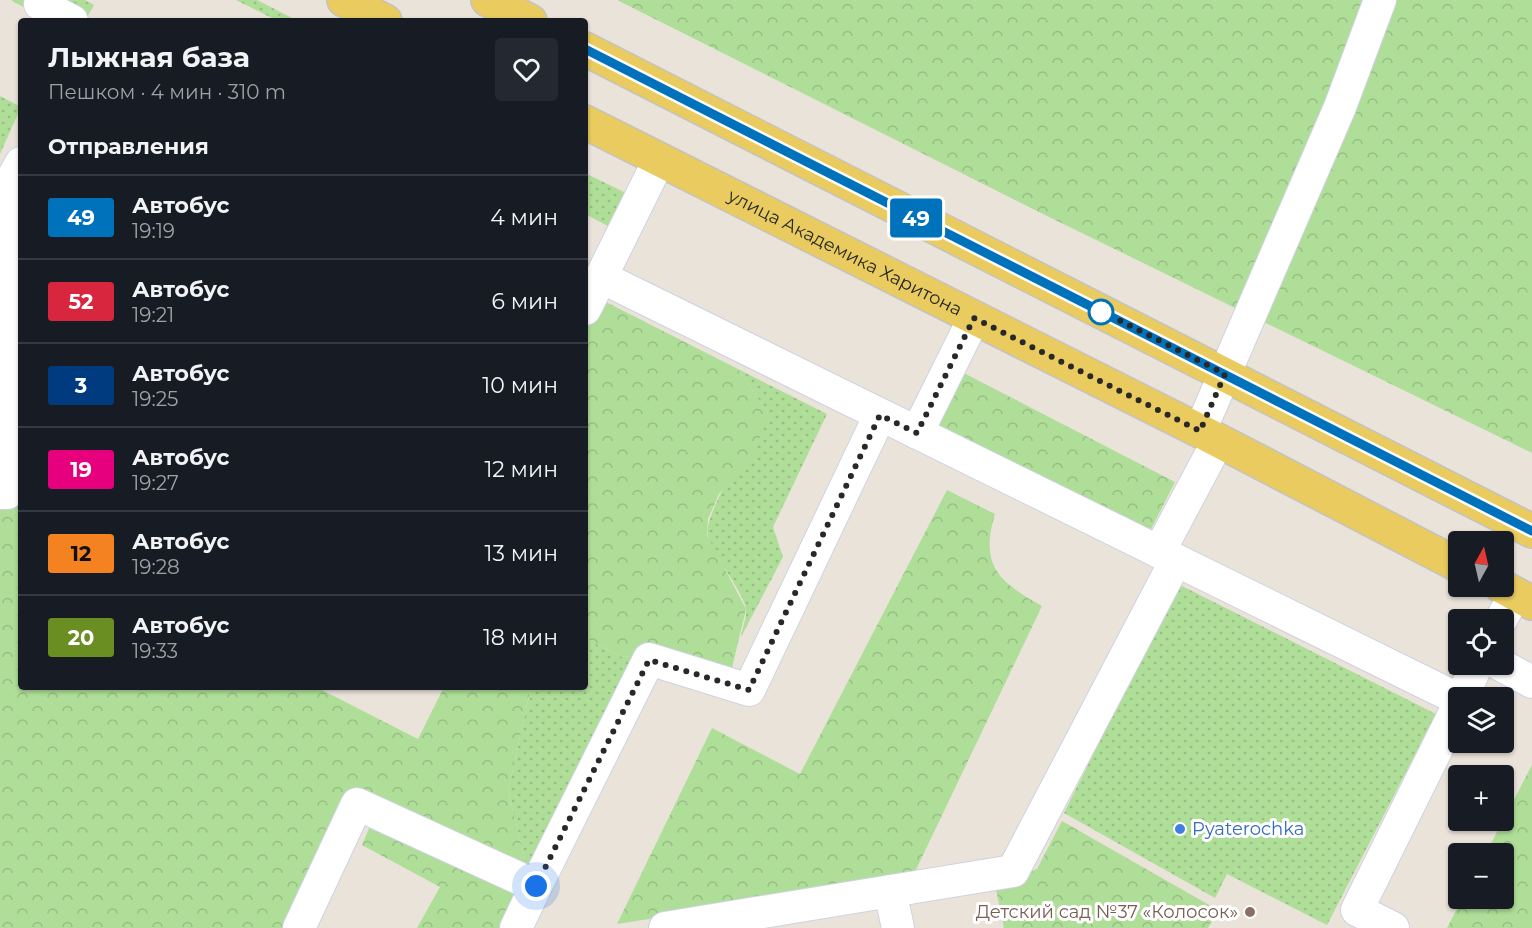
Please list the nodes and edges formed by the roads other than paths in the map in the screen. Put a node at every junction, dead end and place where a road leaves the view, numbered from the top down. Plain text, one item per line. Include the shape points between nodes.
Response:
1 (344, 0) edge
2 (488, 0) edge
3 (1380, 0) edge
4 (40, 4) dead end
5 (66, 18) edge
6 (379, 18) edge
7 (524, 18) edge
8 (588, 51) edge
9 (588, 124) edge
10 (659, 160) junction
11 (18, 168) edge
12 (601, 277) junction
13 (588, 303) edge
14 (974, 318) junction
15 (1225, 374) junction
16 (880, 415) junction
17 (917, 433) junction
18 (1209, 436) junction
19 (9, 492) edge
20 (1532, 531) edge
21 (1167, 556) junction
22 (1448, 559) edge
23 (1514, 672) edge
24 (1532, 682) edge
25 (1448, 692) edge
26 (1448, 726) edge
27 (536, 886) junction
28 (891, 891) junction
29 (299, 928) edge
30 (516, 928) edge
31 (665, 928) edge
32 (898, 928) edge
33 (1393, 928) edge

1 - 6 main road
2 - 7 main road
3 - 15 street via 1340,108
4 - 5 street
8 - 15 main road
9 - 10 main road, улица Академика Харитона
10 - 12 street
10 - 14 main road, улица Академика Харитона
11 - 19 street via 12,179
12 - 13 street
12 - 16 street
14 - 17 street
14 - 18 main road, улица Академика Харитона
15 - 18 street
15 - 20 main road
16 - 17 street
16 - 27 street via 749,690 649,660
17 - 21 street
18 - 21 street
18 - 22 main road, улица Академика Харитона
21 - 25 street
21 - 28 street via 1013,871
23 - 24 street
26 - 33 street via 1357,910
27 - 29 street via 357,804
27 - 30 street
28 - 31 street
28 - 32 street

